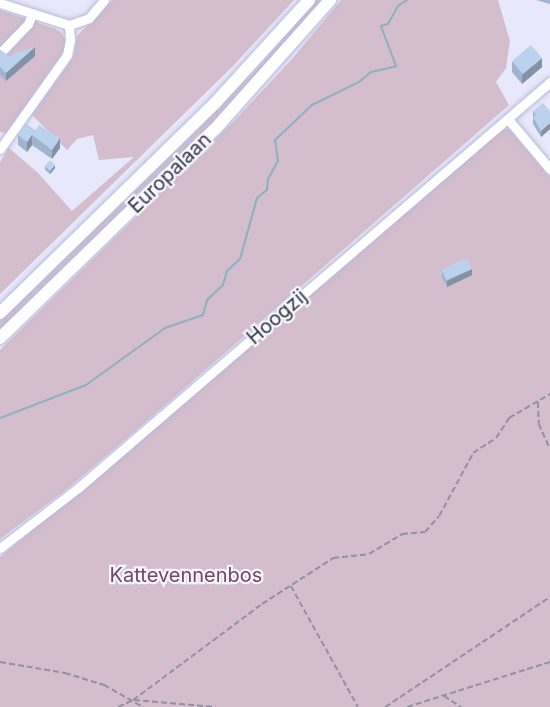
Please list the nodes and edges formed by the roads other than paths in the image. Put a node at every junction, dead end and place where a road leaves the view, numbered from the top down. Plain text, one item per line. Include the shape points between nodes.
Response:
1 (104, 0) edge
2 (309, 0) edge
3 (330, 0) edge
4 (0, 3) edge
5 (32, 14) junction
6 (69, 25) junction
7 (1, 52) edge
8 (550, 82) edge
9 (508, 119) junction
10 (1, 147) edge
11 (550, 169) edge
12 (0, 314) edge
13 (0, 338) edge
14 (0, 548) edge

1 - 6 street via 89,18
2 - 12 highway, Europalaan via 216,102
3 - 13 highway, Europalaan via 217,127
4 - 5 street
5 - 6 street
5 - 7 street via 28,24
6 - 10 street via 67,55
8 - 9 street, Hoogzij
9 - 11 street
9 - 14 street, Hoogzij via 78,488

